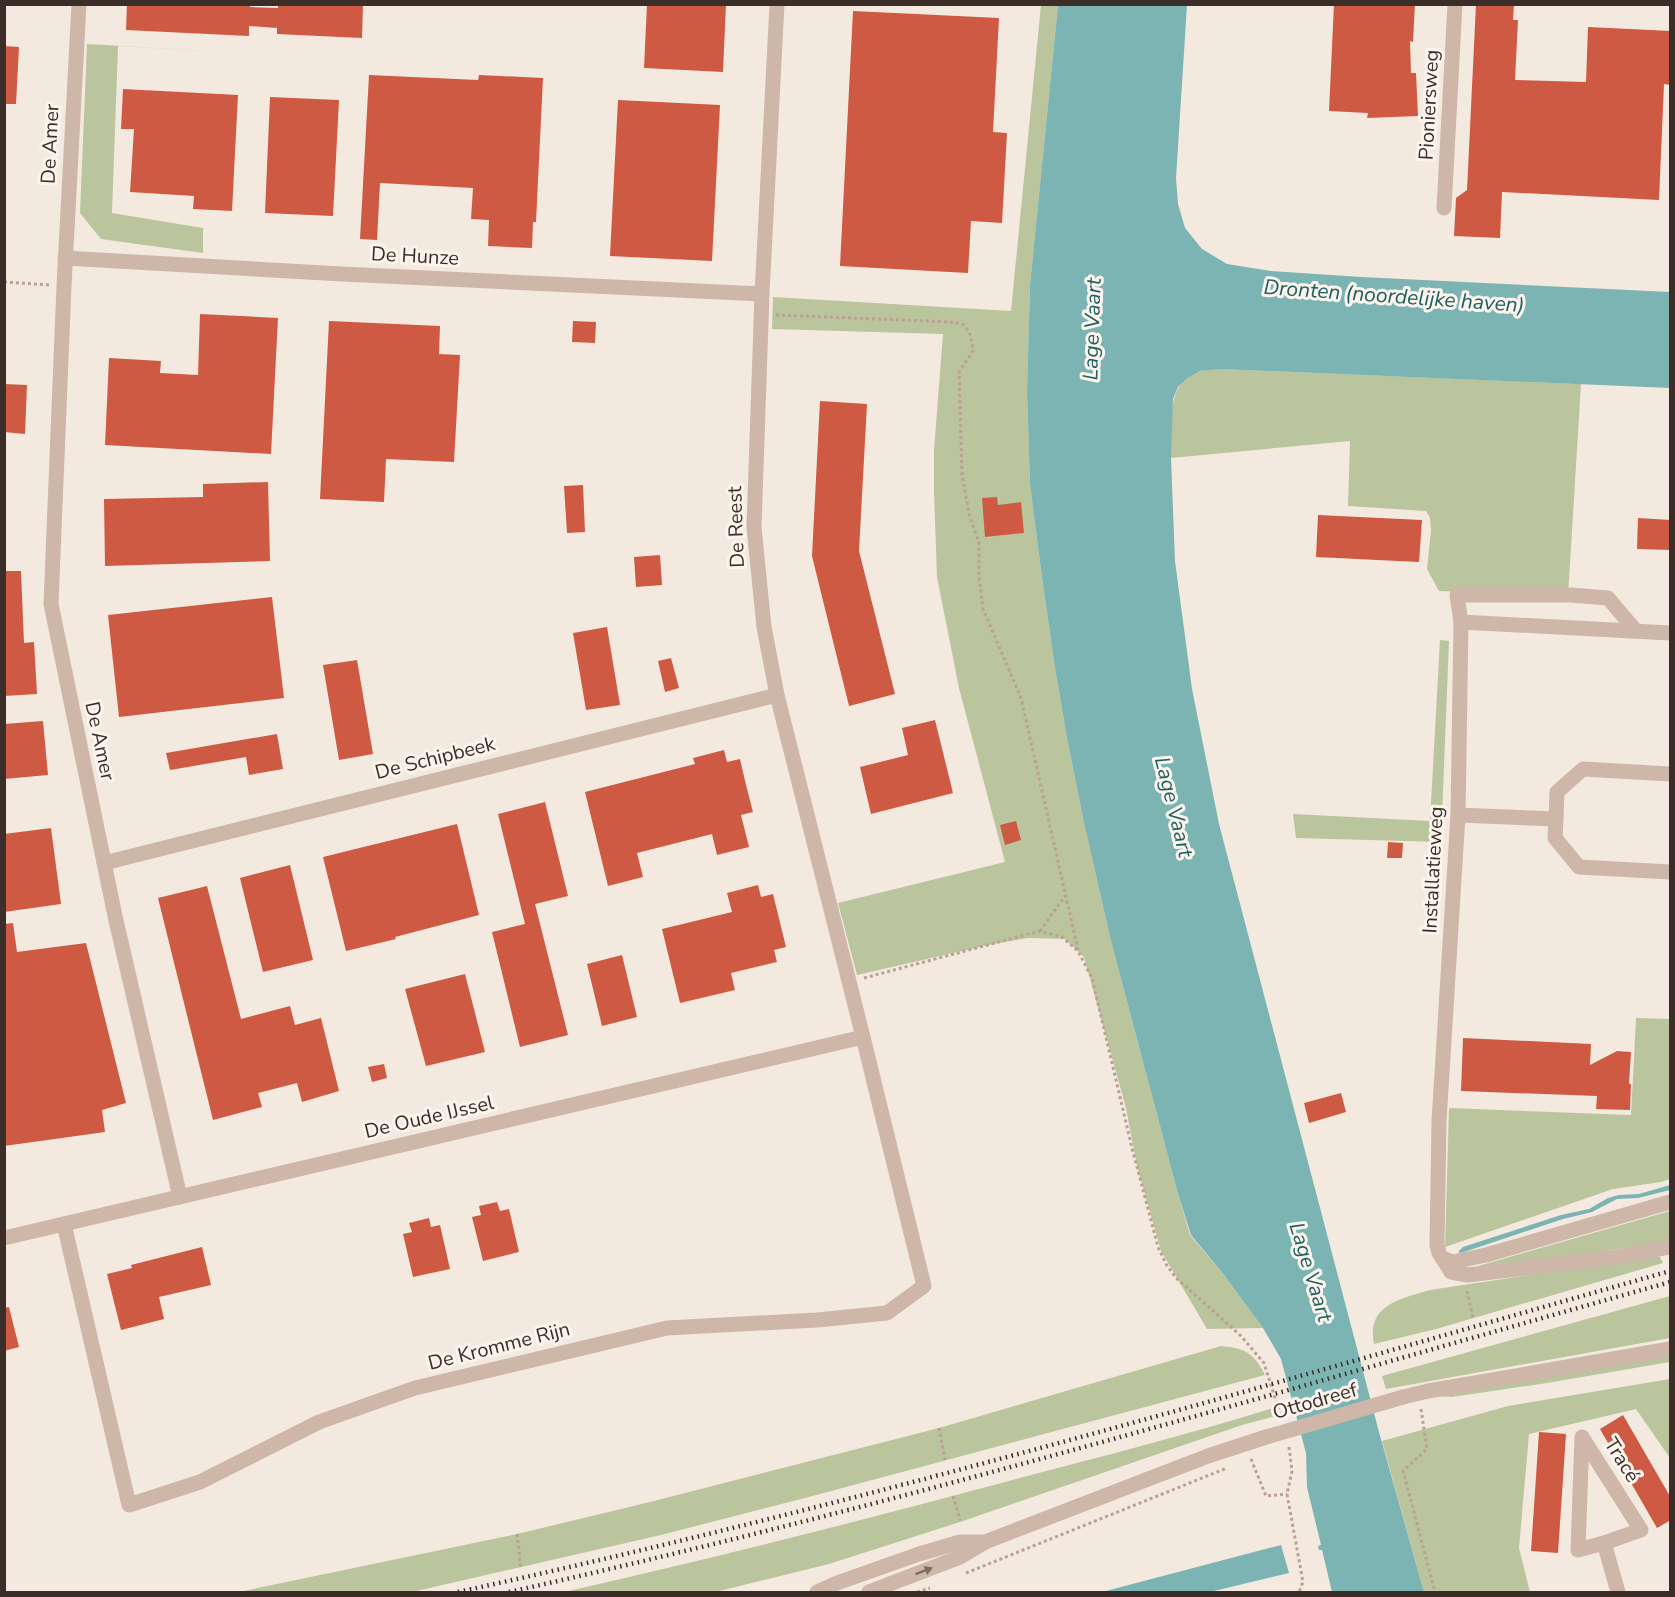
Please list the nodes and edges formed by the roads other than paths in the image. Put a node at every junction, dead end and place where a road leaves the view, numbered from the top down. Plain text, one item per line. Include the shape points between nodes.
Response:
1 (79, 4) edge
2 (777, 4) edge
3 (1455, 4) edge
4 (1444, 208) dead end
5 (65, 258) junction
6 (762, 294) junction
7 (1461, 622) junction
8 (1636, 631) junction
9 (1671, 633) edge
10 (777, 695) junction
11 (1671, 774) edge
12 (1458, 815) junction
13 (1556, 819) junction
14 (104, 862) junction
15 (1671, 872) edge
16 (864, 1037) junction
17 (180, 1197) junction
18 (1671, 1202) edge
19 (64, 1224) junction
20 (4, 1238) edge
21 (1671, 1247) edge
22 (1442, 1258) junction
23 (1671, 1349) edge
24 (986, 1542) junction
25 (1604, 1543) junction
26 (838, 1590) edge
27 (817, 1593) edge
28 (869, 1593) edge
29 (1618, 1593) edge

1 - 5 street, De Amer
2 - 6 street, De Reest
3 - 4 street, Pioniersweg
5 - 6 street, De Hunze
5 - 14 street, De Amer via 51,604
6 - 10 street, De Reest via 754,527 764,627
7 - 8 street
7 - 8 street, Installatieweg via 1457,596 1571,595 1608,598
7 - 12 street, Installatieweg
8 - 9 street
10 - 14 street, De Schipbeek
10 - 16 street, De Reest
11 - 13 street via 1583,769 1557,792
12 - 13 street
12 - 22 street, Installatieweg via 1439,1121 1437,1245
13 - 15 street via 1555,838 1579,867
14 - 17 street, De Amer
16 - 17 street, De Oude IJssel
16 - 19 street, De Kromme Rijn via 924,1287 887,1313 667,1328 415,1388 319,1422 200,1482 129,1505
17 - 19 street, De Oude IJssel
18 - 22 street via 1486,1255 1454,1262
19 - 20 street, De Oude IJssel
21 - 22 street via 1468,1275 1451,1272
23 - 24 street, Ottodreef, bridge via 1403,1397 1208,1456
24 - 26 street, Ottodreef via 960,1542 919,1554
28 -> 24 street, Ottodreef via 960,1557
25 - 25 street, Tracé via 1578,1550 1582,1437 1641,1530
25 - 29 street
26 - 27 street, Ottodreef

